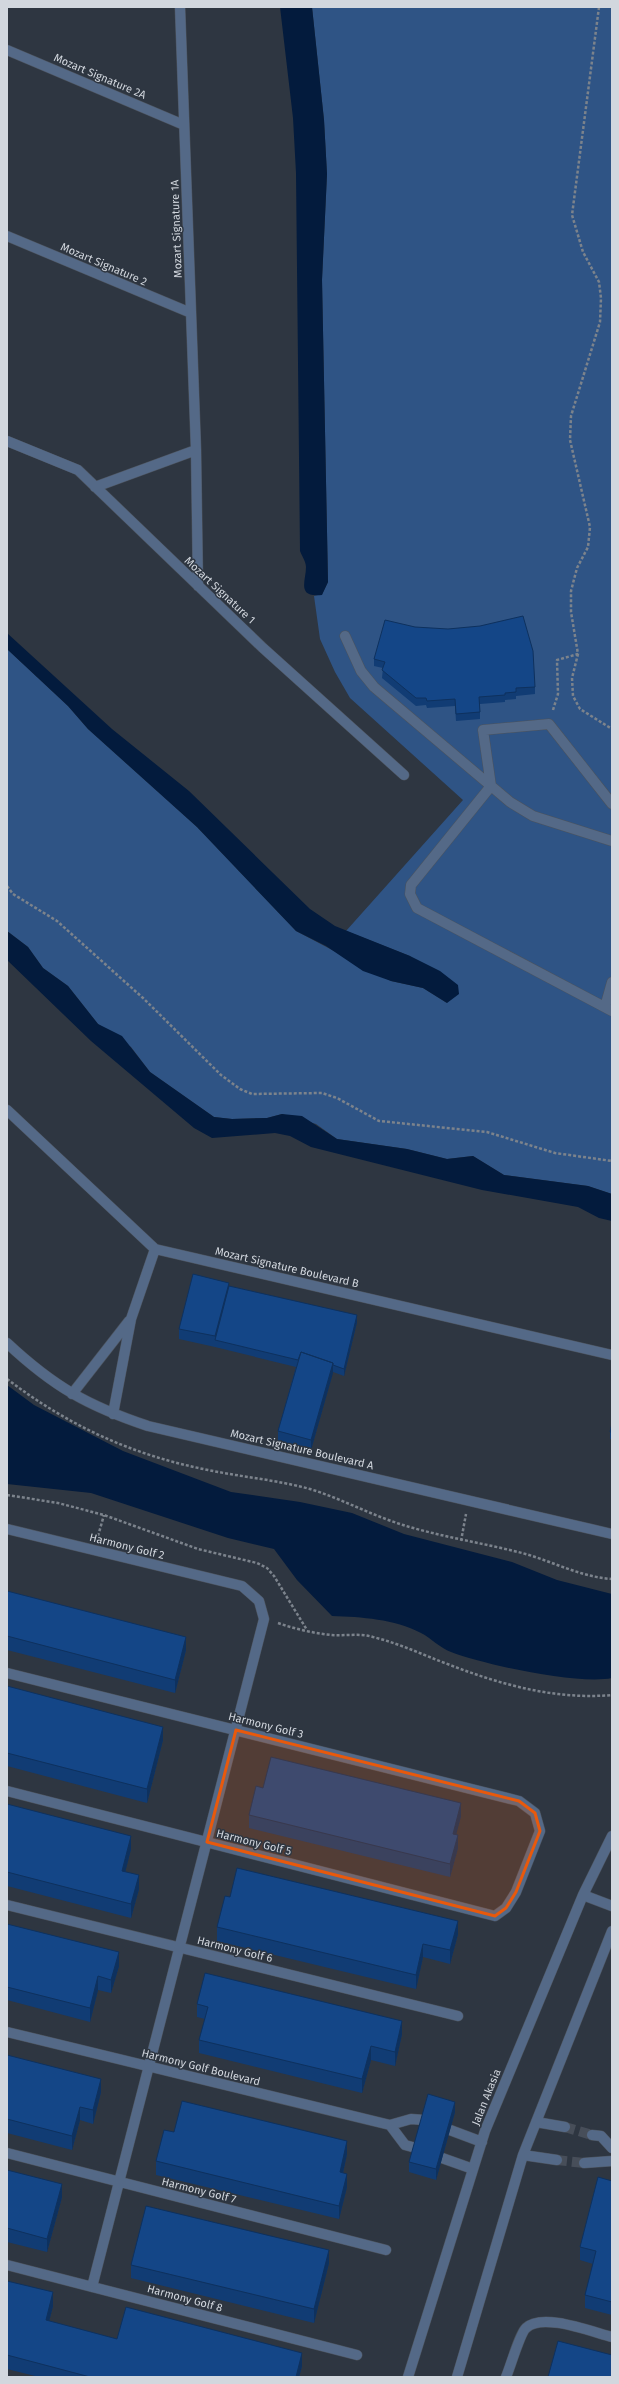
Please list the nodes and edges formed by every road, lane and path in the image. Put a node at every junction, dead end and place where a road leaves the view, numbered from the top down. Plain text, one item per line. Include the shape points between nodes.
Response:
1 (180, 7) edge
2 (599, 7) edge
3 (7, 50) edge
4 (184, 125) junction
5 (7, 236) edge
6 (191, 313) junction
7 (7, 442) edge
8 (196, 450) junction
9 (95, 487) junction
10 (198, 586) junction
11 (344, 636) dead end
12 (578, 654) junction
13 (549, 724) junction
14 (612, 729) edge
15 (404, 775) dead end
16 (491, 786) junction
17 (612, 804) edge
18 (612, 841) edge
19 (7, 886) edge
20 (612, 982) edge
21 (608, 1009) edge
22 (7, 1110) edge
23 (612, 1161) edge
24 (155, 1249) junction
25 (131, 1319) junction
26 (7, 1343) edge
27 (612, 1355) edge
28 (7, 1379) edge
29 (72, 1394) junction
30 (113, 1414) junction
31 (7, 1495) edge
32 (469, 1501) junction
33 (104, 1515) junction
34 (7, 1529) edge
35 (612, 1534) edge
36 (461, 1541) junction
37 (94, 1550) junction
38 (612, 1579) edge
39 (264, 1619) junction
40 (307, 1630) junction
41 (7, 1673) edge
42 (612, 1696) edge
43 (236, 1730) junction
44 (7, 1791) edge
45 (612, 1836) edge
46 (207, 1842) junction
47 (583, 1895) junction
48 (7, 1906) edge
49 (612, 1906) edge
50 (495, 1916) joint
51 (612, 1931) edge
52 (179, 1948) junction
53 (458, 2016) dead end
54 (7, 2032) edge
55 (149, 2066) junction
56 (424, 2120) edge
57 (536, 2122) junction
58 (390, 2125) junction
59 (564, 2127) tunnel mouth
60 (450, 2130) edge
61 (592, 2135) tunnel mouth
62 (482, 2142) junction
63 (416, 2148) edge
64 (612, 2148) edge
65 (7, 2153) edge
66 (523, 2155) junction
67 (442, 2158) edge
68 (557, 2160) tunnel mouth
69 (612, 2161) edge
70 (584, 2163) tunnel mouth
71 (473, 2169) junction
72 (119, 2182) junction
73 (386, 2250) dead end
74 (7, 2265) edge
75 (92, 2287) junction
76 (612, 2337) edge
77 (357, 2356) dead end
78 (408, 2377) edge
79 (457, 2377) edge
80 (506, 2377) edge

1 - 4 street, Mozart Signature 1A
2 - 12 path via 572,215 581,246 599,282 601,298 600,322 571,416 570,440 590,527 588,547 577,568 571,591 571,612
3 - 4 street, Mozart Signature 2A
4 - 6 street, Mozart Signature 1A
5 - 6 street, Mozart Signature 2
6 - 8 street, Mozart Signature 1A
7 - 9 street, Mozart Signature 1 via 78,470
8 - 9 street
8 - 10 street, Mozart Signature 1A
9 - 10 street, Mozart Signature 1
10 - 15 street, Mozart Signature 1
11 - 16 street via 361,671 374,687
12 - 13 path via 557,660 558,694
12 - 14 path via 572,678 573,696 580,709
13 - 16 street via 483,730
13 - 17 street
16 - 18 street via 533,816
16 - 21 street via 412,885 410,894 417,908
19 - 23 path via 13,894 57,921 110,968 221,1075 240,1089 252,1094 322,1093 337,1098 379,1121 487,1132 556,1153
20 - 21 street
22 - 24 street
24 - 25 street
24 - 27 street, Mozart Signature Boulevard B
25 - 29 street
25 - 30 street
26 - 29 street, Mozart Signature Boulevard A via 37,1371
28 - 36 path via 72,1424 114,1443 161,1459 206,1470 309,1489 343,1500 401,1525
29 - 30 street, Mozart Signature Boulevard A
30 - 32 street, Mozart Signature Boulevard A via 148,1426
31 - 33 path via 58,1503
32 - 35 street, Mozart Signature Boulevard A
32 - 36 path
33 - 37 path
33 - 40 path via 198,1549 257,1563 267,1568
34 - 37 street, Harmony Golf 2
36 - 38 path via 524,1554 586,1575
37 - 39 street, Harmony Golf 2 via 242,1586 259,1601
39 - 40 path
39 - 43 street
40 - 42 path via 331,1635 368,1636 399,1644 507,1685 565,1696
41 - 43 street, Harmony Golf 3
43 - 46 street
43 - 50 street, Harmony Golf 3 via 519,1801 535,1813 540,1831 516,1892 506,1908
44 - 46 street, Harmony Golf 5
45 - 47 street, Jalan Akasia
46 - 50 street, Harmony Golf 5
46 - 52 street
47 - 49 street
47 - 62 street, Jalan Akasia
48 - 52 street, Harmony Golf 6
51 - 57 street
52 - 53 street, Harmony Golf 6
52 - 55 street
54 - 55 street, Harmony Golf Boulevard
55 - 58 street, Harmony Golf Boulevard
55 - 72 street
56 - 58 street, Harmony Golf Boulevard via 412,2119
57 - 59 street
57 - 66 street
58 - 63 street via 405,2145
60 - 62 street
61 - 64 street via 601,2136
62 - 71 street, Jalan Akasia
65 - 72 street, Harmony Golf 7
66 - 68 street
66 - 79 street
67 - 71 street
69 - 70 street
71 - 78 street, Jalan Akasia
72 - 73 street, Harmony Golf 7
72 - 75 street
74 - 75 street, Harmony Golf 8
75 - 77 street, Harmony Golf 8
76 - 80 street via 557,2323 538,2321 525,2328

